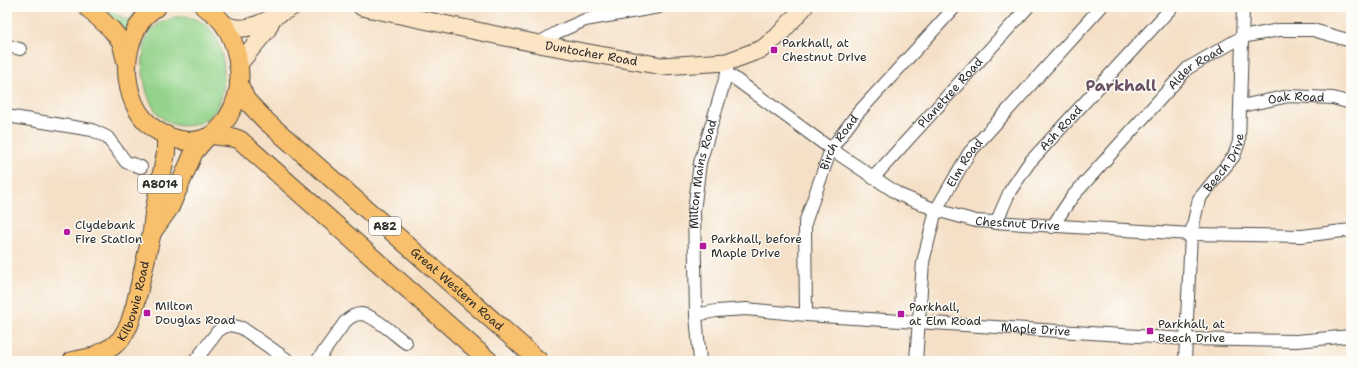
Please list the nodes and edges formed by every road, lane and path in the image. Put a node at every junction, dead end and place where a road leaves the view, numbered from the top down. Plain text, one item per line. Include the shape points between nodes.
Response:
1 (87, 7) edge
2 (205, 7) edge
3 (292, 7) edge
4 (362, 7) edge
5 (659, 7) edge
6 (804, 7) edge
7 (956, 7) edge
8 (1028, 7) edge
9 (1101, 7) edge
10 (1172, 7) edge
11 (1243, 7) edge
12 (150, 8) edge
13 (272, 19) junction
14 (224, 24) junction
15 (1242, 37) junction
16 (1351, 41) edge
17 (539, 44) junction
18 (7, 46) edge
19 (20, 49) dead end
20 (126, 62) junction
21 (238, 65) junction
22 (727, 68) junction
23 (239, 84) junction
24 (1351, 103) edge
25 (1241, 106) junction
26 (7, 116) edge
27 (166, 135) junction
28 (209, 136) junction
29 (831, 149) junction
30 (141, 167) dead end
31 (872, 178) junction
32 (936, 210) junction
33 (996, 223) junction
34 (1052, 227) junction
35 (1351, 230) edge
36 (152, 232) junction
37 (1191, 234) junction
38 (696, 315) junction
39 (806, 315) junction
40 (918, 322) junction
41 (1351, 336) edge
42 (1186, 339) junction
43 (406, 343) dead end
44 (72, 361) edge
45 (195, 361) edge
46 (289, 361) edge
47 (317, 361) edge
48 (489, 361) edge
49 (539, 361) edge
50 (700, 361) edge
51 (916, 361) edge
52 (1185, 361) edge

1 - 20 main road, A82 via 121,42
2 - 14 main road, A82
3 - 13 main road
4 - 17 main road, Duntocher Road
5 - 17 street via 585,20
6 - 22 main road, Duntocher Road via 778,36 762,49
7 - 29 street, Birch Road via 857,114
8 - 31 street, Planetree Road
9 - 32 street, Elm Road via 969,153
10 - 33 street, Ash Road via 1029,163 1010,191
11 - 15 street, Beech Drive
12 - 20 main road, A82 via 136,31
13 - 14 main road via 242,28
13 - 21 main road via 267,30
14 - 21 main road, A82 via 232,41
15 - 16 street, Alder Road via 1279,30 1313,30
15 - 25 street, Beech Drive
15 - 34 street, Alder Road via 1188,68 1072,197
17 - 22 main road, Duntocher Road via 662,66
18 - 19 street
20 - 27 main road, A82 via 130,91 138,110 150,124
21 - 23 main road, A82
22 - 29 street, Chestnut Drive
22 - 38 street, Milton Mains Road via 700,163 694,211
23 - 28 main road, A82 via 233,108 224,122
23 - 49 main road, Great Western Road / A82 via 246,100 266,121
24 - 25 street, Oak Road via 1333,98 1289,96
25 - 37 street, Beech Drive via 1239,142 1234,156 1199,199
26 - 30 street via 92,130 107,137 126,162
27 - 28 main road, A82 via 184,140
27 - 36 main road, Kilbowie Road / A8014 via 166,154
28 - 36 main road, Kilbowie Road / A8014 via 194,152 170,207
28 - 48 main road, A82 via 240,140
29 - 31 street, Chestnut Drive
29 - 39 street, Birch Road via 805,223
31 - 32 street, Chestnut Drive via 900,195
32 - 33 street, Chestnut Drive via 976,222
32 - 40 street, Elm Road via 923,262
33 - 34 street, Chestnut Drive
34 - 37 street, Chestnut Drive
35 - 37 street, Chestnut Drive via 1302,236
36 - 44 main road, Kilbowie Road / A8014 via 136,306 121,339 104,352
37 - 42 street, Beech Drive
38 - 39 street, Maple Drive via 746,309
38 - 50 street, Milton Mains Road
39 - 40 street, Maple Drive
40 - 42 street, Maple Drive
40 - 51 street, Elm Road
41 - 42 street, Maple Drive via 1297,341
42 - 52 street, Beech Drive
43 - 47 street via 374,319 362,314 355,315 345,322
45 - 46 street via 218,331 230,325 242,328

